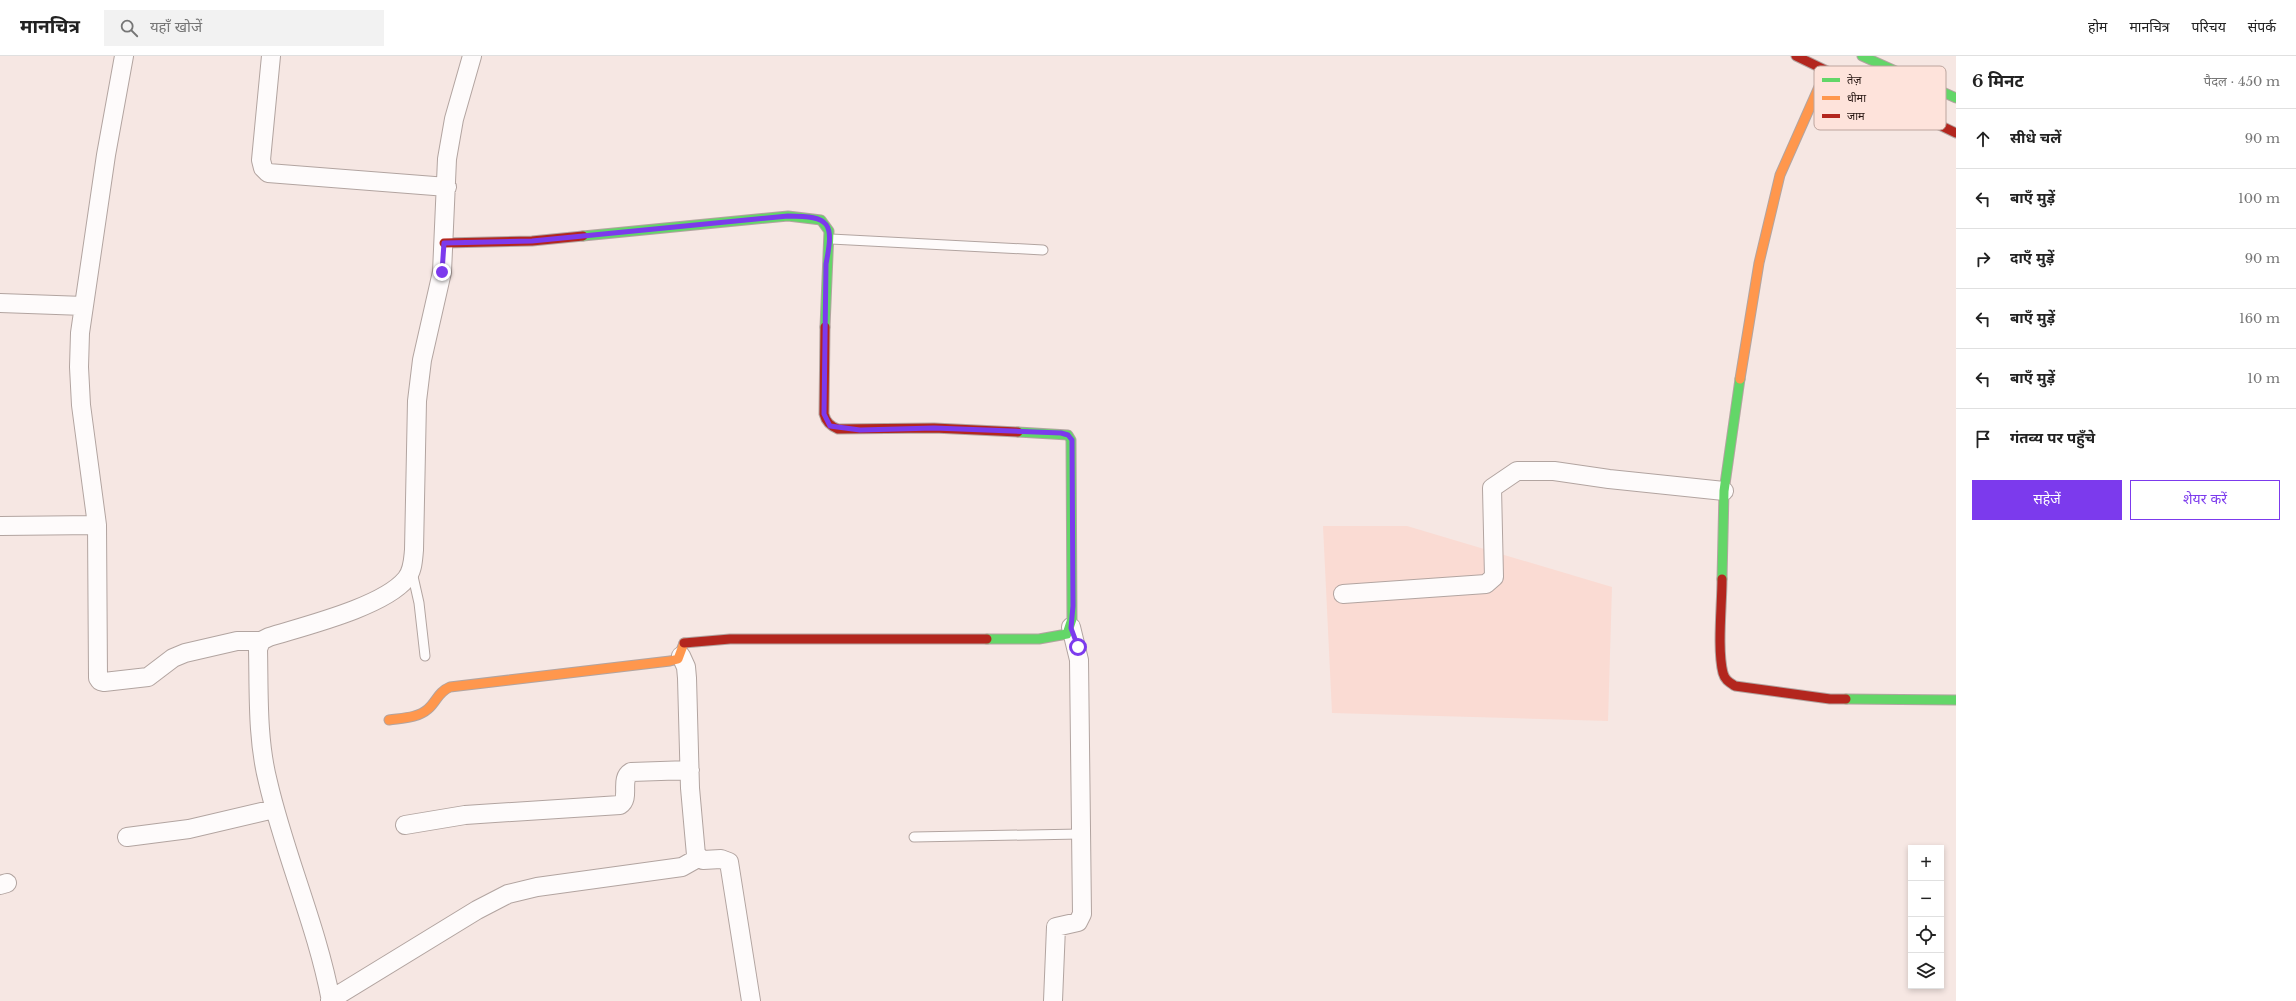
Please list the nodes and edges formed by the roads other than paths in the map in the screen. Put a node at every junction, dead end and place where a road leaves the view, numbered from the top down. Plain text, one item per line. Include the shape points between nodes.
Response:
1 (124, 56) edge
2 (271, 56) edge
3 (472, 56) edge
4 (1796, 56) edge
5 (1862, 56) edge
6 (1816, 66) edge
7 (1884, 66) edge
8 (1946, 94) edge
9 (1814, 98) edge
10 (1956, 98) edge
11 (1946, 128) edge
12 (1956, 133) edge
13 (447, 187) junction
14 (831, 239) junction
15 (444, 243) junction
16 (1043, 250) dead end
17 (0, 303) edge
18 (84, 306) junction
19 (1724, 491) junction
20 (97, 525) junction
21 (0, 526) edge
22 (412, 570) junction
23 (1343, 594) dead end
24 (1071, 628) junction
25 (261, 641) junction
26 (425, 656) dead end
27 (681, 656) junction
28 (1956, 700) edge
29 (389, 720) dead end
30 (690, 770) junction
31 (274, 809) junction
32 (405, 825) dead end
33 (1080, 834) junction
34 (127, 837) dead end
35 (914, 837) dead end
36 (698, 858) junction
37 (330, 1001) edge
38 (751, 1001) edge
39 (1053, 1001) edge

1 - 18 street via 105,162
2 - 13 street via 261,160 262,168 268,173
3 - 13 street via 454,118
4 - 6 main road
5 - 7 main road
8 - 10 main road
9 - 19 main road via 1780,175 1770,211 1757,271
11 - 12 main road
13 - 15 street
14 - 15 main road via 826,224 820,218 788,216 532,241
14 - 16 lane
14 - 24 main road via 826,264 826,422 838,429 934,428 1068,435 1072,440
15 - 22 street via 442,272 422,360 417,401
17 - 18 street
18 - 20 street via 80,332 81,397
19 - 23 street via 1554,471 1518,471 1492,488 1494,576 1486,584
19 - 28 main road via 1721,636 1723,673 1727,681 1735,686 1780,690 1830,699
20 - 21 street
20 - 25 street via 100,681 148,677 184,653 237,641
22 - 25 street via 406,579 390,592 351,611
22 - 26 lane
24 - 27 main road via 1067,634 1039,639 689,641 684,643
24 - 33 street via 1079,660
25 - 31 street via 258,649 260,727 267,780
27 - 29 main road via 670,661 450,687 441,690 428,710
27 - 30 street via 687,678
30 - 32 street via 631,772 626,778 624,799 620,805 465,815
30 - 36 street
31 - 34 street via 189,829
31 - 37 street via 323,958
33 - 35 lane
33 - 39 street via 1082,914 1078,922 1056,927
36 - 37 street via 682,867 537,887 508,894 477,910
36 - 38 street via 729,862

